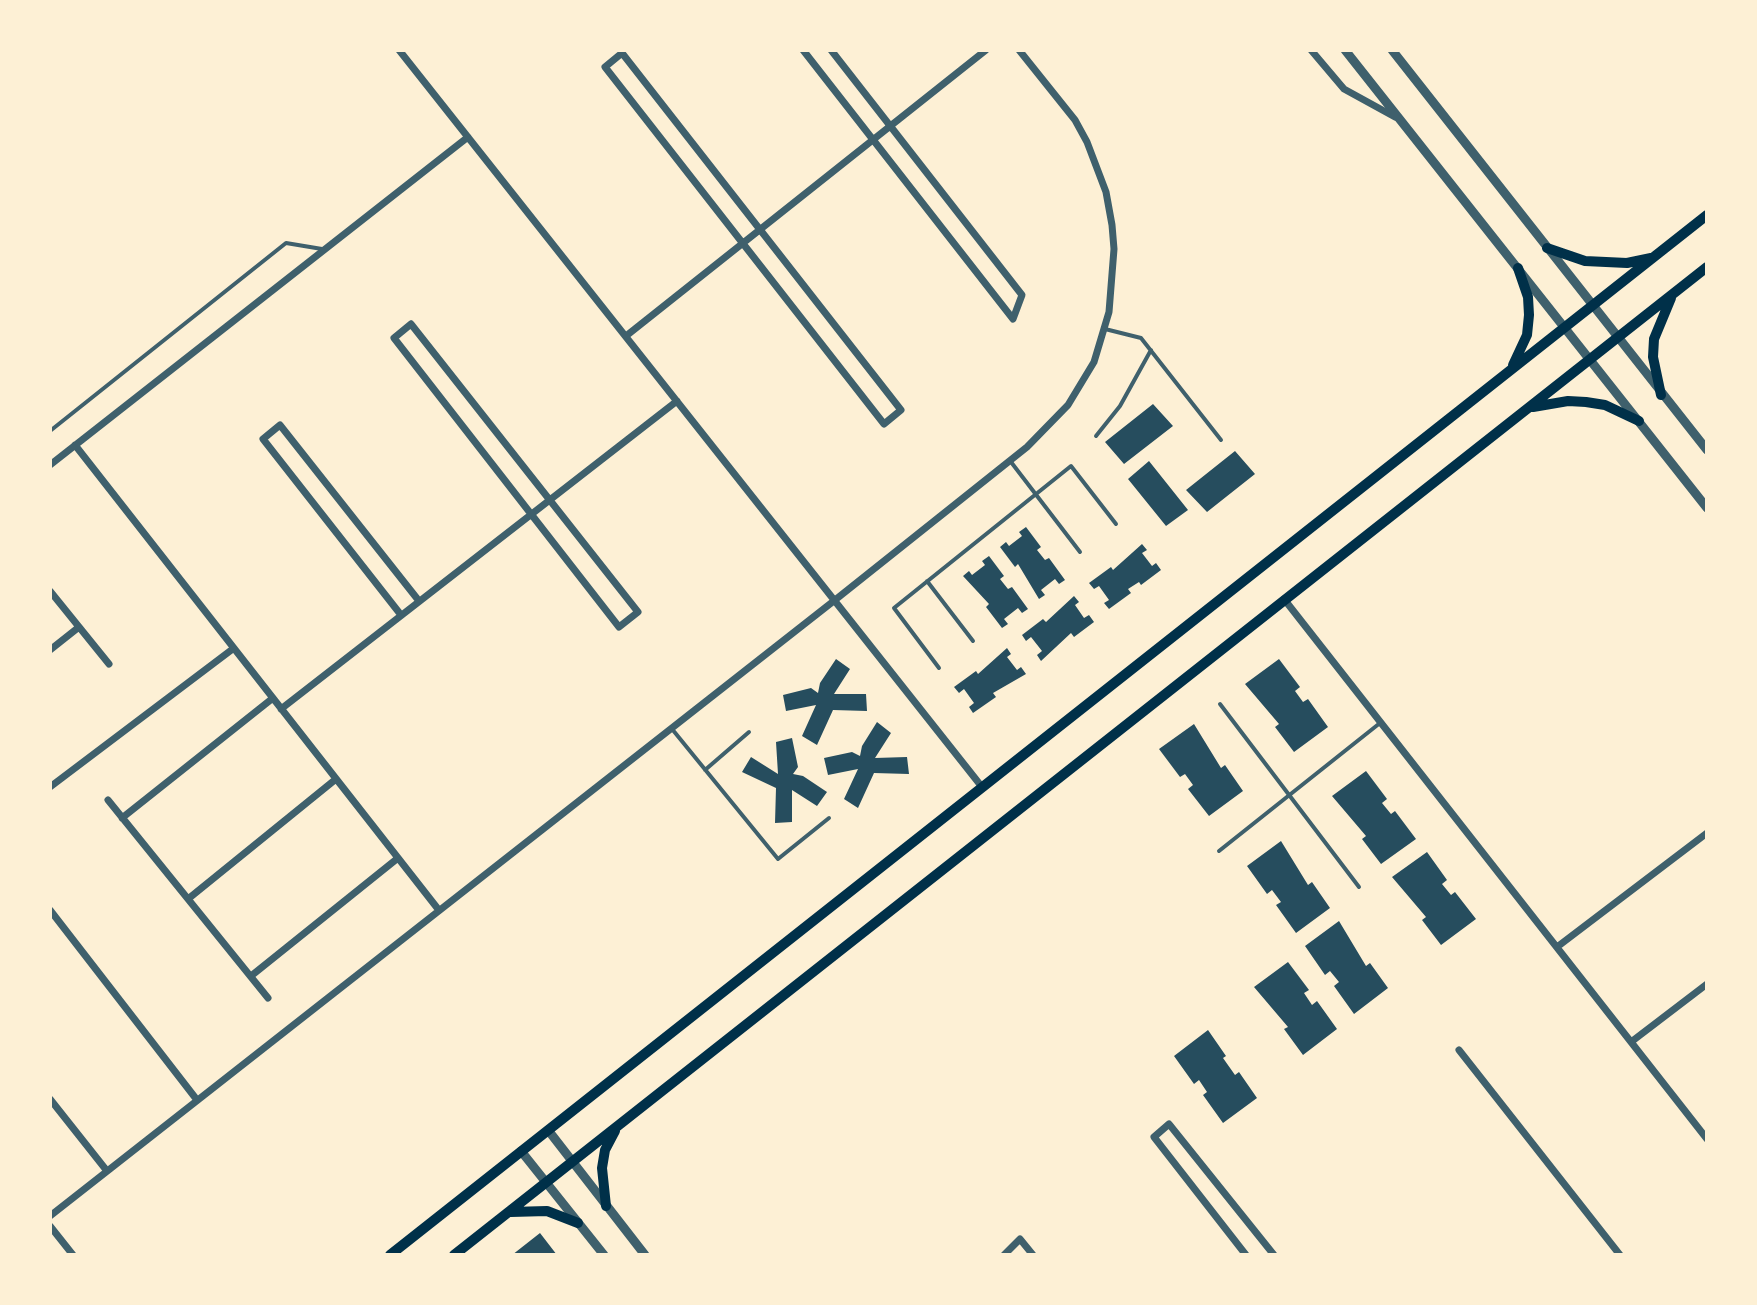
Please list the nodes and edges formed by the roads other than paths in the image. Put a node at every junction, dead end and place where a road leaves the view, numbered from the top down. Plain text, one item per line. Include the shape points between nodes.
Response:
1 (399, 50) edge
2 (803, 50) edge
3 (831, 50) edge
4 (986, 50) edge
5 (1019, 50) edge
6 (1311, 50) edge
7 (1345, 50) edge
8 (1392, 50) edge
9 (1399, 119) junction
10 (891, 126) junction
11 (468, 137) junction
12 (873, 140) junction
13 (1707, 215) edge
14 (760, 230) junction
15 (743, 243) junction
16 (1547, 248) junction
17 (324, 249) junction
18 (1653, 257) junction
19 (1707, 267) edge
20 (1518, 268) junction
21 (1673, 294) junction
22 (1592, 306) junction
23 (1565, 327) junction
24 (1105, 329) junction
25 (626, 336) junction
26 (1617, 339) junction
27 (1151, 350) junction
28 (1590, 359) junction
29 (1509, 372) junction
30 (1661, 395) junction
31 (677, 401) junction
32 (1527, 409) junction
33 (1639, 421) junction
34 (50, 431) edge
35 (1096, 436) dead end
36 (1221, 440) dead end
37 (75, 445) junction
38 (1707, 450) edge
39 (1010, 460) junction
40 (50, 465) edge
41 (1036, 494) junction
42 (549, 500) junction
43 (1707, 508) edge
44 (531, 514) junction
45 (1116, 524) dead end
46 (1080, 552) dead end
47 (927, 581) junction
48 (50, 591) edge
49 (1284, 599) junction
50 (835, 600) junction
51 (419, 601) junction
52 (53, 602) edge
53 (401, 615) junction
54 (79, 627) junction
55 (973, 641) dead end
56 (234, 648) junction
57 (50, 650) edge
58 (109, 664) dead end
59 (939, 668) dead end
60 (273, 698) junction
61 (1220, 704) dead end
62 (281, 709) junction
63 (1380, 723) junction
64 (670, 727) junction
65 (749, 732) dead end
66 (705, 770) junction
67 (336, 779) junction
68 (50, 787) edge
69 (982, 787) junction
70 (1289, 796) junction
71 (108, 800) dead end
72 (122, 818) junction
73 (829, 818) dead end
74 (1707, 833) edge
75 (1219, 851) dead end
76 (398, 858) junction
77 (1359, 887) dead end
78 (188, 899) junction
79 (438, 909) junction
80 (50, 910) edge
81 (1557, 947) junction
82 (251, 976) junction
83 (1707, 984) edge
84 (268, 998) dead end
85 (1631, 1042) junction
86 (1459, 1050) dead end
87 (50, 1099) edge
88 (197, 1100) junction
89 (621, 1122) junction
90 (548, 1130) junction
91 (1707, 1139) edge
92 (521, 1151) junction
93 (572, 1161) junction
94 (107, 1171) junction
95 (546, 1182) junction
96 (606, 1206) junction
97 (506, 1214) junction
98 (50, 1216) edge
99 (578, 1223) junction
100 (50, 1226) edge
101 (73, 1255) edge
102 (390, 1255) edge
103 (454, 1255) edge
104 (604, 1255) edge
105 (645, 1255) edge
106 (1004, 1255) edge
107 (1033, 1255) edge
108 (1246, 1255) edge
109 (1274, 1255) edge
110 (1620, 1255) edge

1 - 11 street
2 - 12 street
3 - 10 street
4 - 10 street
5 - 24 street via 1075,120 1106,192 1114,249
6 - 9 street via 1344,89
7 - 9 street
8 - 16 street
9 - 20 street
10 - 12 street
10 - 12 street via 1022,295 1013,319
11 - 17 street
11 - 25 street
12 - 14 street
13 - 18 main road
14 - 15 street
14 - 15 street via 622,53 605,67
14 - 15 street via 901,410 884,424
15 - 25 street
16 - 18 main road via 1585,261 1627,263
16 - 22 street
17 - 34 lane via 286,243
17 - 37 street
18 - 22 main road
19 - 21 main road
20 - 23 street
20 - 29 main road via 1529,315 1527,335
21 - 26 main road
21 - 30 main road via 1654,339
22 - 23 main road
22 - 26 street
23 - 28 street
23 - 29 main road
24 - 27 lane via 1141,338
24 - 39 street via 1094,362 1068,405
25 - 31 street
26 - 28 main road
26 - 30 street
27 - 35 lane via 1120,406
27 - 36 lane
28 - 32 main road
28 - 33 street
29 - 69 main road
30 - 38 street
31 - 42 street
31 - 50 street
32 - 33 main road via 1586,402
32 - 49 main road
33 - 43 street
37 - 40 street
37 - 56 street
39 - 41 lane
39 - 50 street
41 - 45 lane via 1071,466
41 - 46 lane
41 - 47 lane
42 - 44 street
42 - 44 street via 638,612 619,627
42 - 44 street via 411,324 394,338
44 - 51 street
47 - 55 lane
47 - 59 lane via 894,608
48 - 52 street
49 - 63 street
49 - 89 main road
50 - 64 street
50 - 69 street
51 - 53 street
51 - 53 street via 280,425 263,439
52 - 54 street
53 - 62 street
54 - 57 street
54 - 58 street
56 - 60 street
56 - 68 street
60 - 62 street
60 - 72 street
61 - 70 lane
62 - 67 street
63 - 70 lane
63 - 81 street
64 - 66 lane
64 - 79 street
65 - 66 lane
66 - 73 lane via 778,859
67 - 76 street
67 - 78 street
69 - 90 main road
70 - 75 lane
70 - 77 lane
71 - 72 street
72 - 78 street
74 - 81 street
76 - 79 street
76 - 82 street
78 - 82 street
79 - 88 street
80 - 88 street
81 - 85 street
82 - 84 street
83 - 85 street
85 - 91 street
86 - 110 street
87 - 94 street
88 - 94 street
89 - 93 main road
89 - 96 main road via 605,1150
90 - 92 main road
90 - 93 street
92 - 95 street
92 - 102 main road
93 - 95 main road
93 - 96 street
94 - 98 street
95 - 97 main road
95 - 99 street
96 - 105 street
97 - 99 main road via 547,1211
97 - 103 main road
99 - 104 street
100 - 101 street
106 - 107 street via 1020,1239
108 - 109 street via 1154,1137 1169,1124

